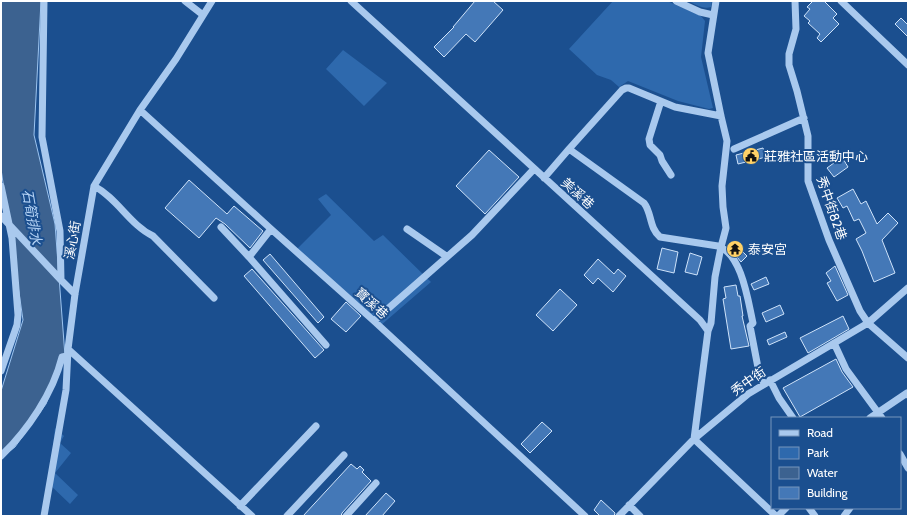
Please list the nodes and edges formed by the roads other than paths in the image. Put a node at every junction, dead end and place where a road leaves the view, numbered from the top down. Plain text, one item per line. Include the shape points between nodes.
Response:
1 (44, 1) edge
2 (185, 1) edge
3 (212, 1) edge
4 (351, 1) edge
5 (676, 1) edge
6 (716, 1) edge
7 (795, 1) edge
8 (841, 1) edge
9 (203, 15) junction
10 (713, 15) junction
11 (908, 65) edge
12 (661, 101) junction
13 (140, 110) junction
14 (721, 116) junction
15 (804, 118) junction
16 (569, 149) junction
17 (734, 149) dead end
18 (534, 169) junction
19 (671, 175) dead end
20 (544, 178) junction
21 (1, 186) edge
22 (94, 186) junction
23 (1, 216) edge
24 (10, 225) junction
25 (220, 227) dead end
26 (407, 229) dead end
27 (271, 230) junction
28 (721, 247) junction
29 (446, 256) junction
30 (249, 257) junction
31 (61, 280) junction
32 (908, 288) edge
33 (75, 294) junction
34 (214, 298) dead end
35 (374, 321) junction
36 (868, 323) junction
37 (708, 331) junction
38 (834, 343) junction
39 (326, 345) dead end
40 (67, 352) junction
41 (908, 358) edge
42 (1, 371) edge
43 (767, 382) junction
44 (908, 395) edge
45 (880, 415) edge
46 (792, 417) edge
47 (316, 426) dead end
48 (694, 439) junction
49 (344, 455) dead end
50 (1, 456) edge
51 (901, 456) edge
52 (908, 468) edge
53 (376, 483) dead end
54 (240, 506) junction
55 (629, 506) junction
56 (785, 509) edge
57 (44, 516) edge
58 (252, 516) edge
59 (287, 516) edge
60 (346, 516) edge
61 (585, 516) edge
62 (619, 516) edge
63 (640, 516) edge
64 (777, 516) edge

1 - 31 street via 42,137 60,231
2 - 9 street
3 - 9 street, 溪心街
4 - 18 street, 美溪巷
5 - 10 street
6 - 10 street
7 - 15 street, 秀中街82巷 via 796,29 789,54 789,65
8 - 11 street
9 - 13 street, 溪心街
10 - 14 street via 708,52
12 - 14 street via 675,107
12 - 16 street via 629,88 624,89
12 - 19 street via 649,139 650,145 660,155
13 - 22 street, 溪心街
13 - 27 street, 寶溪巷
14 - 28 street via 727,141 722,186 726,228
15 - 17 street
15 - 36 street, 秀中街82巷 via 808,136 808,181 829,240 860,311
16 - 20 street
16 - 28 street via 644,203 652,228 660,237
18 - 20 street, 美溪巷
18 - 29 street via 472,235
20 - 37 street, 美溪巷 via 700,320
21 - 24 street
22 - 33 street, 溪心街
22 - 34 street via 104,191 144,232 153,236
23 - 24 street
24 - 31 street
24 - 42 street via 18,315 17,326
25 - 30 street
26 - 29 street
27 - 30 street
27 - 35 street, 寶溪巷
28 - 37 street
28 - 43 street via 729,253 740,273 753,323 750,326 760,378
29 - 35 street
30 - 39 street
31 - 33 street
32 - 36 street, 秀中街
33 - 40 street, 溪心街
35 - 61 street, 寶溪巷
36 - 38 street, 秀中街
36 - 41 street, 秀中街82巷
37 - 48 street
38 - 43 street, 秀中街
38 - 45 street via 846,369
40 - 50 street via 62,357 55,380 44,400
40 - 54 street
40 - 57 street, 溪心街 via 66,390
43 - 46 street
43 - 48 street, 秀中街 via 748,394
44 - 45 street via 907,392
47 - 54 street
48 - 55 street, 秀中街
48 - 64 street
49 - 59 street
51 - 52 street
53 - 60 street
54 - 58 street
55 - 62 street, 秀中街
55 - 63 street
56 - 64 street

